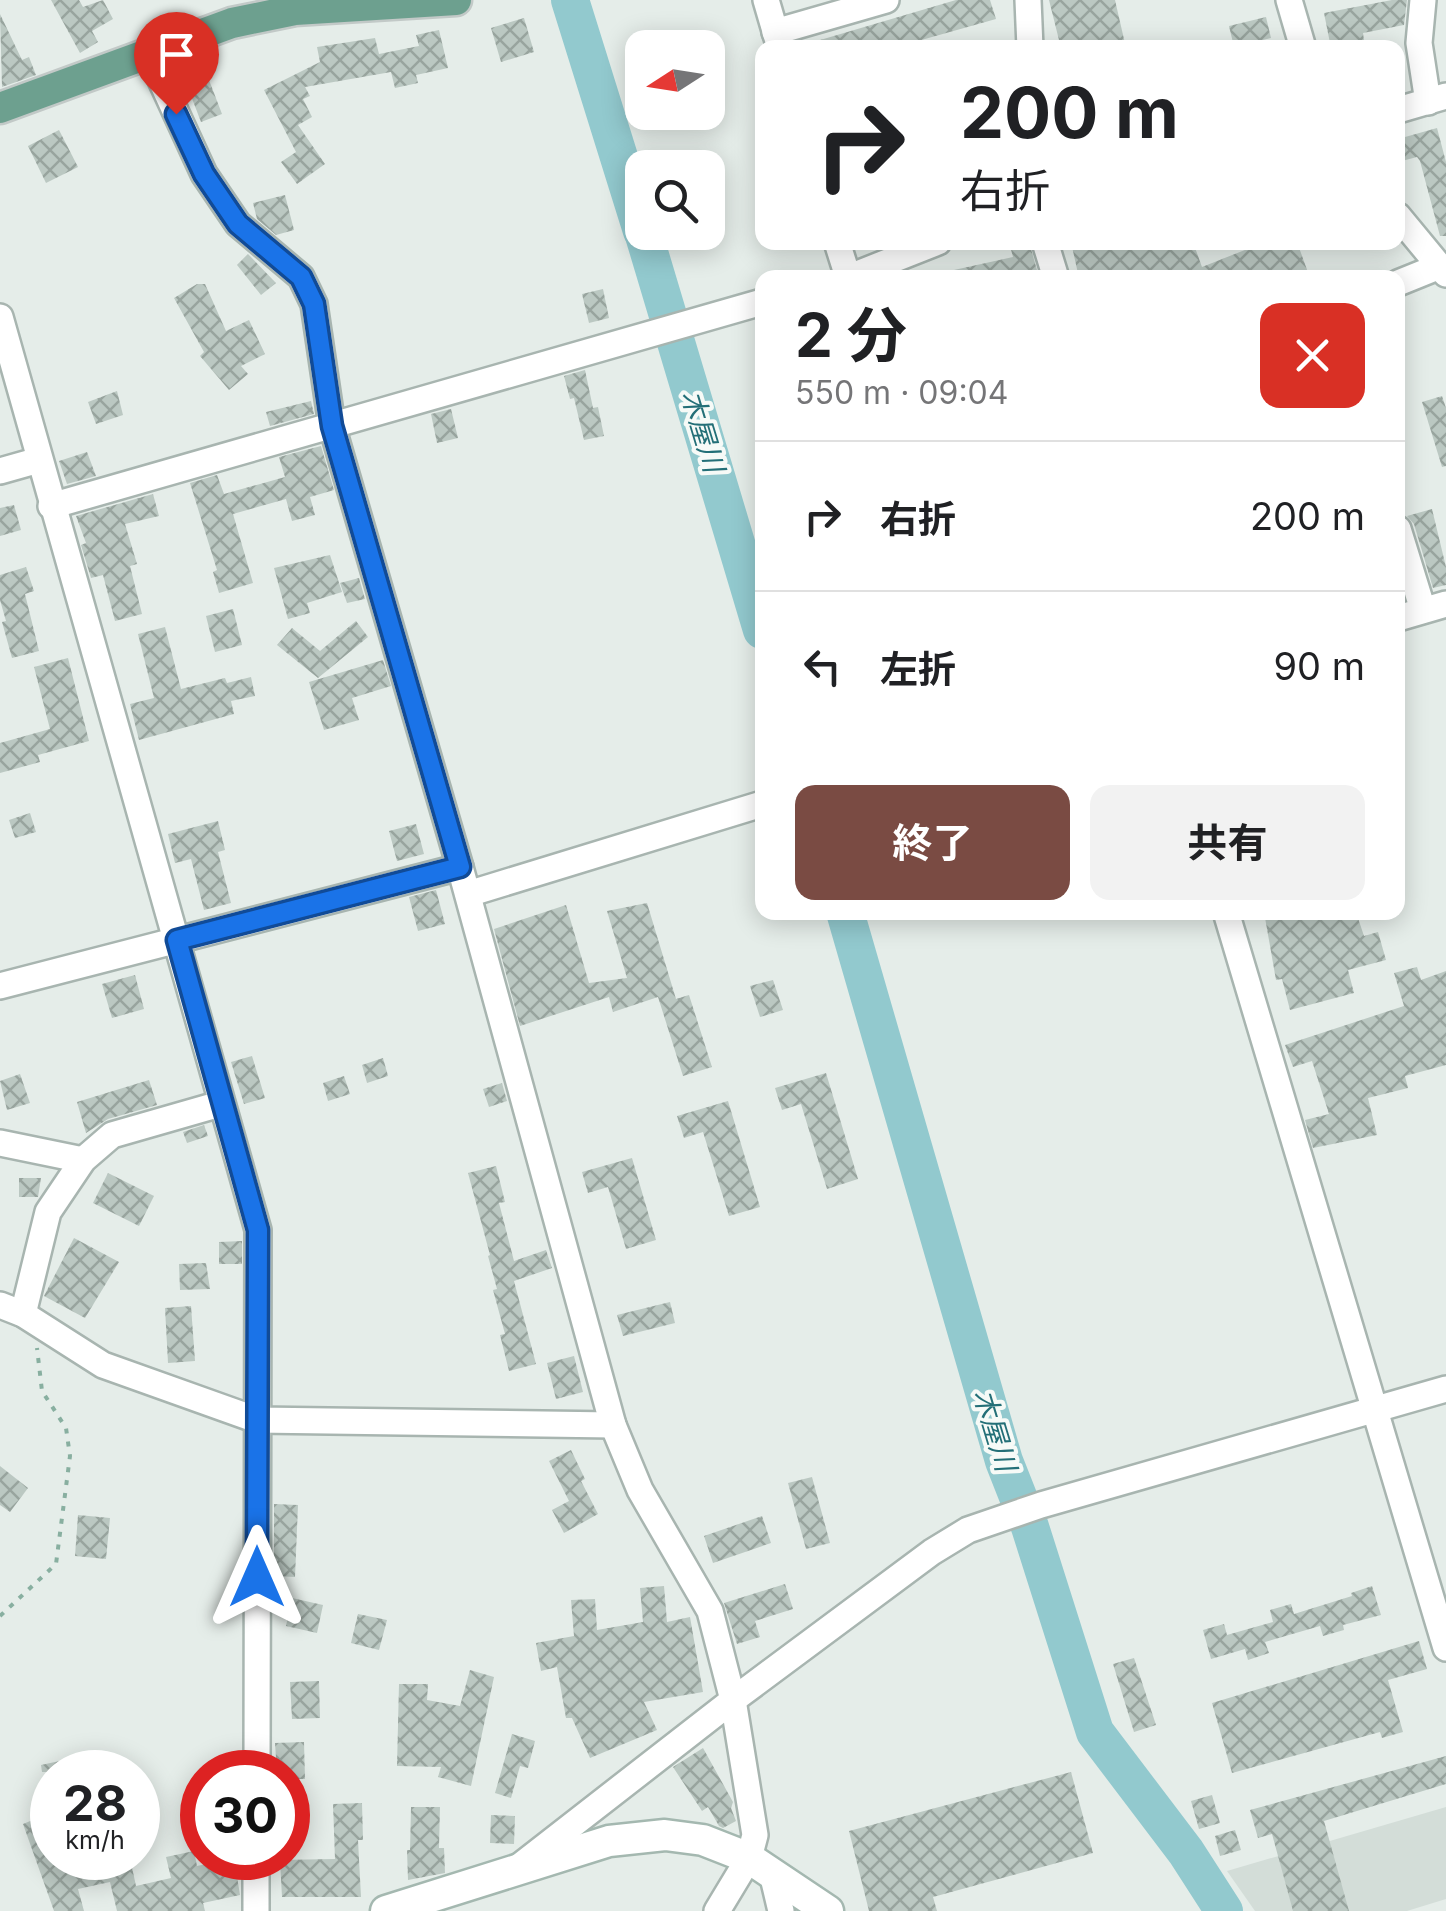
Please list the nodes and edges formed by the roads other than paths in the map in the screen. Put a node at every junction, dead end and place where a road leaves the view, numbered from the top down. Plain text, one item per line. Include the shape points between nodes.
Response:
1 (456, 0) edge
2 (766, 0) edge
3 (886, 0) edge
4 (1028, 0) edge
5 (1289, 0) edge
6 (1423, 0) edge
7 (292, 5) edge
8 (778, 40) edge
9 (1030, 40) edge
10 (1300, 40) edge
11 (149, 54) junction
12 (1437, 99) edge
13 (0, 108) edge
14 (1405, 108) edge
15 (1405, 224) edge
16 (917, 250) edge
17 (865, 270) edge
18 (1443, 270) edge
19 (1405, 281) edge
20 (755, 304) edge
21 (0, 317) edge
22 (332, 426) junction
23 (39, 460) junction
24 (0, 471) edge
25 (51, 506) junction
26 (1405, 545) edge
27 (1434, 607) edge
28 (1405, 616) edge
29 (755, 806) edge
30 (460, 867) junction
31 (468, 894) junction
32 (1228, 920) edge
33 (177, 940) junction
34 (0, 986) edge
35 (220, 1104) junction
36 (0, 1144) edge
37 (83, 1160) junction
38 (20, 1314) edge
39 (1446, 1390) edge
40 (1376, 1410) junction
41 (257, 1420) junction
42 (613, 1425) junction
43 (1446, 1648) edge
44 (733, 1700) junction
45 (257, 1750) edge
46 (761, 1865) junction
47 (513, 1871) junction
48 (256, 1880) edge
49 (256, 1911) edge
50 (386, 1911) edge
51 (718, 1911) edge
52 (781, 1911) edge
53 (828, 1911) edge

1 - 7 main road
2 - 8 street
3 - 8 street
4 - 9 street
5 - 10 street
6 - 12 street via 1419,43
7 - 11 main road
11 - 13 main road
11 - 22 street via 204,174 238,224 301,277 314,304
12 - 14 street
15 - 18 street
16 - 17 street
18 - 19 street
20 - 22 street
21 - 23 street
22 - 25 street
22 - 30 street
23 - 24 street
23 - 25 street
25 - 33 street
26 - 27 street
27 - 28 street
29 - 31 street
30 - 31 street
30 - 33 street
31 - 42 street
32 - 40 street
33 - 34 street
33 - 35 street
35 - 37 street via 112,1135
35 - 41 street via 258,1230
36 - 37 street
37 - 38 street via 48,1212
38 - 41 street via 103,1364
39 - 40 street
40 - 43 street
40 - 44 street via 968,1530
41 - 42 street
41 - 45 street
42 - 44 street via 640,1490 710,1611
44 - 46 street
44 - 47 street
46 - 47 street via 703,1840 665,1835 609,1841
46 - 51 street
46 - 52 street
46 - 53 street
47 - 50 street
48 - 49 street

